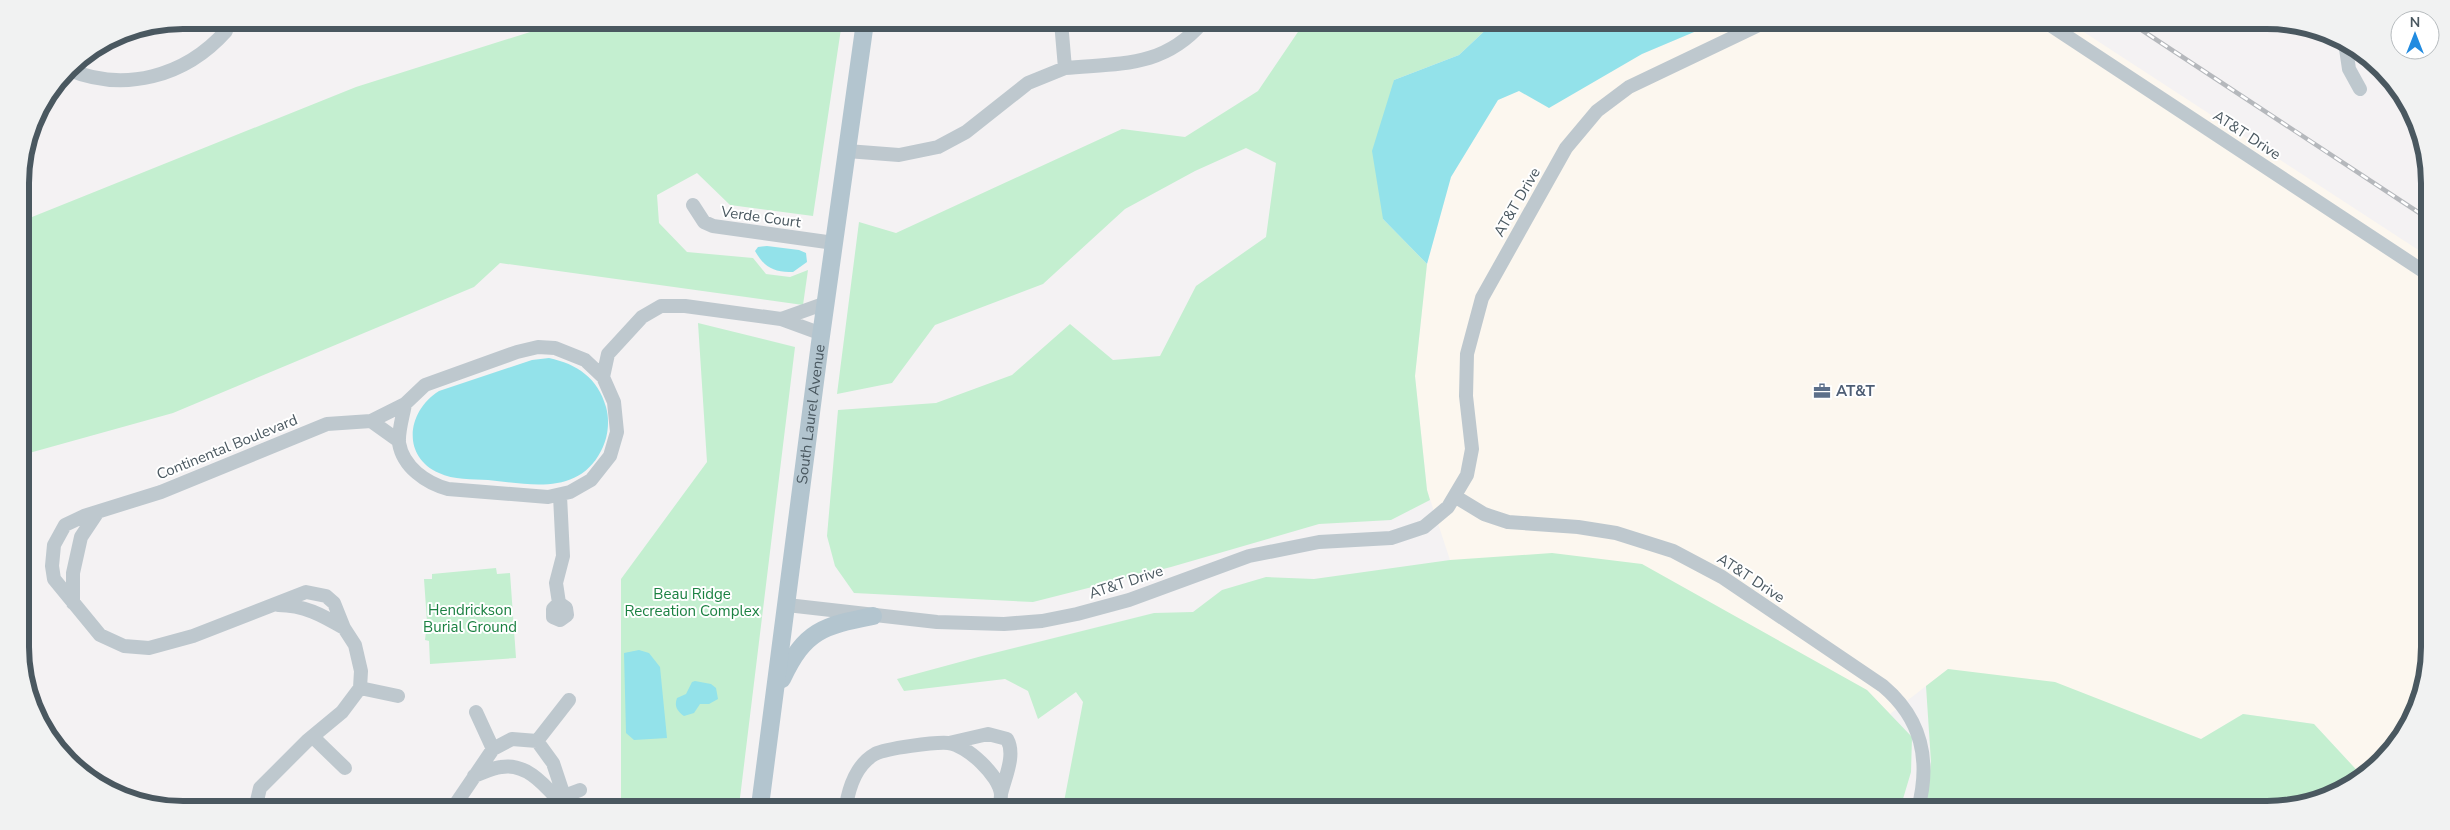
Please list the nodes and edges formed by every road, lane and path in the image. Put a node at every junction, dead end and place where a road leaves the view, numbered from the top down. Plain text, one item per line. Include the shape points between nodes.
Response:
1 (864, 29) edge
2 (1062, 29) edge
3 (1195, 29) edge
4 (1751, 29) edge
5 (2056, 29) edge
6 (226, 31) dead end
7 (2346, 51) edge
8 (1065, 68) junction
9 (76, 72) edge
10 (2360, 88) dead end
11 (847, 151) junction
12 (693, 205) dead end
13 (834, 243) junction
14 (2421, 271) edge
15 (826, 303) junction
16 (781, 319) junction
17 (822, 334) junction
18 (608, 354) junction
19 (586, 360) junction
20 (602, 377) junction
21 (405, 404) junction
22 (371, 421) junction
23 (399, 441) junction
24 (560, 496) junction
25 (1456, 497) junction
26 (97, 513) junction
27 (73, 603) junction
28 (559, 603) dead end
29 (787, 605) junction
30 (873, 616) junction
31 (360, 688) junction
32 (398, 696) dead end
33 (775, 698) junction
34 (569, 700) dead end
35 (476, 712) dead end
36 (313, 737) junction
37 (536, 741) junction
38 (949, 743) junction
39 (493, 749) junction
40 (345, 768) dead end
41 (474, 776) junction
42 (580, 790) dead end
43 (1000, 800) edge
44 (257, 801) edge
45 (458, 801) edge
46 (564, 801) edge
47 (565, 801) edge
48 (566, 801) edge
49 (761, 801) edge
50 (847, 801) edge
51 (1919, 801) edge

1 - 11 main road, South Laurel Avenue
2 - 8 street
3 - 8 street via 1175,47 1148,60
4 - 25 street, AT&T Drive via 1629,87 1596,110 1566,148 1493,277 1476,316 1467,354 1466,376 1472,449 1467,475
5 - 14 street, AT&T Drive
6 - 9 street via 210,49 174,70 147,78 116,81
7 - 10 street via 2349,69
8 - 11 street via 1028,83 966,132 938,147 899,156
11 - 13 main road, South Laurel Avenue
12 - 13 street, Verde Court via 704,222 713,226
13 - 15 main road, South Laurel Avenue
15 - 16 street
15 - 17 main road, South Laurel Avenue
16 - 17 street
16 - 18 street via 685,306 661,306 642,317
17 - 29 main road, South Laurel Avenue
18 - 19 street
18 - 20 street
19 - 20 street, Continental Boulevard
19 - 21 street, Continental Boulevard via 555,348 538,347 517,352 425,385
20 - 24 street, Continental Boulevard via 614,402 617,418 614,445 603,468 591,480
21 - 22 street, Continental Boulevard
21 - 23 street
22 - 23 street
22 - 26 street, Continental Boulevard via 327,424 161,492
23 - 24 street, Continental Boulevard via 410,466 438,486 532,497
24 - 28 street via 562,556 556,583
25 - 30 street, AT&T Drive via 1434,521 1402,536 1319,542 1264,552 1129,600 1077,614 1042,620 972,624
25 - 51 street, AT&T Drive via 1484,514 1508,522 1616,533 1674,551 1722,577 1897,697 1917,729 1922,748
26 - 27 street via 81,537 73,573
26 - 27 street, Continental Boulevard via 65,525 54,545 54,579
27 - 31 street, Continental Boulevard via 100,635 124,646 149,648 193,636 306,592 319,594 334,603 355,645
29 - 30 street, AT&T Drive
29 - 33 main road, South Laurel Avenue
30 - 33 main road via 825,628 805,641 788,666
31 - 32 street
31 - 36 street via 342,712
33 - 49 main road, South Laurel Avenue
34 - 37 street
35 - 39 street
36 - 40 street
36 - 44 street via 260,788
37 - 39 street via 512,739
37 - 47 street via 553,763
38 - 43 street via 970,753 989,770
38 - 43 street via 988,734 1007,739 1011,756
38 - 50 street via 875,754 858,770
39 - 41 street
41 - 45 street
41 - 46 street via 501,766 516,767 536,778
42 - 48 street

